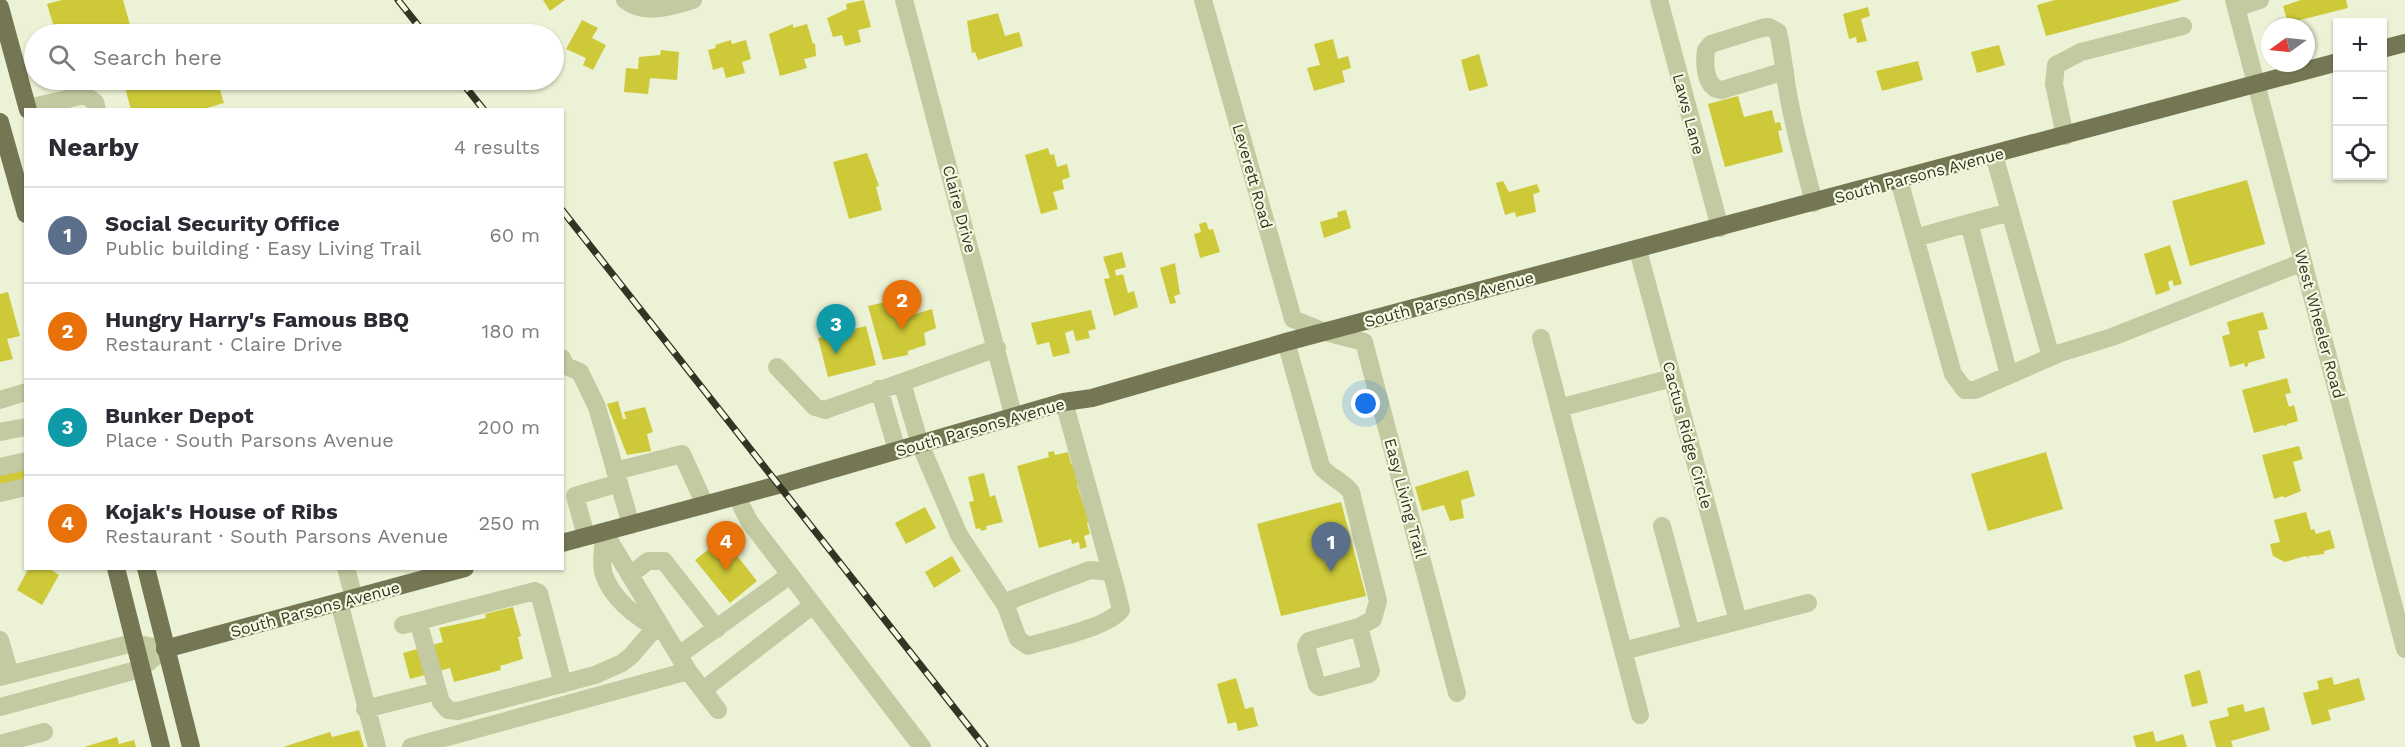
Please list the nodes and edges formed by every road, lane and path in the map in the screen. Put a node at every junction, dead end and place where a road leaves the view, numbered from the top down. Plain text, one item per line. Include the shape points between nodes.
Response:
1 (625, 0) edge
2 (693, 0) edge
3 (904, 0) edge
4 (1203, 0) edge
5 (1659, 0) edge
6 (2260, 0) edge
7 (2235, 4) edge
8 (0, 7) edge
9 (2184, 26) dead end
10 (2405, 43) edge
11 (2387, 48) edge
12 (2333, 63) edge
13 (1785, 71) junction
14 (2257, 84) junction
15 (28, 108) edge
16 (32, 108) edge
17 (96, 108) edge
18 (0, 122) edge
19 (2065, 136) junction
20 (1994, 155) junction
21 (1899, 180) junction
22 (1814, 203) junction
23 (24, 207) edge
24 (2010, 212) junction
25 (1969, 223) junction
26 (1720, 228) junction
27 (1915, 238) junction
28 (1638, 250) junction
29 (2303, 262) junction
30 (1325, 332) junction
31 (1541, 338) dead end
32 (1286, 342) junction
33 (997, 348) junction
34 (2051, 357) junction
35 (564, 362) edge
36 (777, 367) dead end
37 (2009, 375) junction
38 (1672, 378) junction
39 (902, 383) junction
40 (879, 389) junction
41 (24, 393) edge
42 (0, 400) edge
43 (1064, 402) junction
44 (1559, 408) junction
45 (1014, 417) junction
46 (24, 427) edge
47 (0, 432) edge
48 (920, 444) junction
49 (897, 450) junction
50 (24, 461) edge
51 (0, 467) edge
52 (617, 477) junction
53 (24, 487) edge
54 (0, 493) edge
55 (737, 496) junction
56 (705, 505) junction
57 (631, 525) junction
58 (1662, 526) dead end
59 (604, 532) junction
60 (586, 536) junction
61 (564, 542) edge
62 (116, 570) edge
63 (146, 570) edge
64 (346, 570) edge
65 (451, 570) edge
66 (1111, 572) junction
67 (790, 574) junction
68 (415, 575) edge
69 (630, 575) junction
70 (346, 600) junction
71 (1808, 603) dead end
72 (813, 605) junction
73 (1006, 606) junction
74 (1738, 621) junction
75 (1359, 627) junction
76 (717, 629) junction
77 (660, 631) junction
78 (1691, 633) junction
79 (0, 640) edge
80 (133, 643) junction
81 (165, 649) junction
82 (2405, 649) edge
83 (1623, 651) junction
84 (684, 663) junction
85 (140, 669) junction
86 (5, 675) edge
87 (563, 684) junction
88 (703, 690) junction
89 (437, 692) junction
90 (1457, 693) dead end
91 (0, 707) edge
92 (365, 709) junction
93 (718, 710) dead end
94 (1640, 715) dead end
95 (44, 732) dead end
96 (26, 742) edge
97 (0, 744) edge
98 (161, 747) edge
99 (191, 747) edge
100 (377, 747) edge
101 (411, 747) edge
102 (922, 747) edge

1 - 2 street via 650,9
3 - 33 street, Claire Drive
4 - 30 street, Leverett Road via 1293,319
5 - 26 street, Laws Lane
6 - 7 street
7 - 14 street, West Wheeler Road
8 - 15 main road
9 - 19 street via 2081,52 2056,65 2054,84
10 - 11 main road
12 - 14 main road, South Parsons Avenue
13 - 13 street via 1778,32 1769,27 1711,44 1706,50 1707,74 1714,89
13 - 22 street
14 - 19 main road, South Parsons Avenue
14 - 29 street, West Wheeler Road
16 - 17 street via 85,95
18 - 23 main road
19 - 20 main road, South Parsons Avenue
20 - 21 main road, South Parsons Avenue
20 - 24 street
21 - 22 main road, South Parsons Avenue
21 - 27 street
22 - 26 main road, South Parsons Avenue
24 - 25 street
24 - 34 street
25 - 27 street
25 - 37 street
26 - 28 main road, South Parsons Avenue
27 - 37 street via 1957,383 1965,390 1975,390
28 - 30 main road, South Parsons Avenue
28 - 38 street, Cactus Ridge Circle
29 - 34 street
29 - 82 street, West Wheeler Road
30 - 32 main road, South Parsons Avenue
30 - 90 street, Easy Living Trail via 1364,342
31 - 44 street
32 - 43 main road, South Parsons Avenue via 1092,398
32 - 75 street via 1323,471 1345,483 1351,492 1378,601 1373,619
33 - 39 street
33 - 45 street, Claire Drive
34 - 37 street
35 - 52 street via 580,372 597,407
36 - 40 street via 815,407 825,410
38 - 44 street
38 - 74 street, Cactus Ridge Circle
39 - 40 street
39 - 48 street
40 - 49 street
41 - 42 street
43 - 45 main road, South Parsons Avenue
43 - 66 street
44 - 83 street
45 - 48 main road, South Parsons Avenue
46 - 47 street
48 - 49 main road, South Parsons Avenue
48 - 73 street via 959,535
49 - 55 main road, South Parsons Avenue
50 - 51 street
52 - 56 street via 682,454
52 - 57 street
52 - 60 street via 574,496
53 - 54 street
55 - 56 main road, South Parsons Avenue
55 - 67 street via 749,521
56 - 57 main road, South Parsons Avenue
57 - 59 main road, South Parsons Avenue
58 - 78 street
59 - 60 main road, South Parsons Avenue
59 - 69 street
59 - 77 street via 603,573 641,621
60 - 61 main road, South Parsons Avenue
62 - 80 main road
63 - 81 main road
64 - 70 street
65 - 68 main road, South Parsons Avenue
66 - 73 street via 1090,570 1013,599
66 - 73 street via 1121,610 1117,616 1097,624 1028,646 1018,639
67 - 72 street
67 - 76 street
68 - 70 main road, South Parsons Avenue
69 - 76 street via 648,561 664,561
69 - 77 street
70 - 81 main road, South Parsons Avenue
70 - 92 street
71 - 74 street
72 - 88 street
72 - 102 street
74 - 78 street
75 - 75 street via 1369,674 1317,685 1306,646 1309,641
76 - 84 street
77 - 84 street
77 - 87 street via 622,663
78 - 83 street
79 - 86 street
80 - 81 street, South Parsons Avenue
80 - 85 main road
80 - 86 street, South Parsons Avenue
81 - 85 street, South Parsons Avenue
81 - 99 main road
83 - 94 street
84 - 88 street
84 - 101 street
85 - 91 street, South Parsons Avenue
85 - 98 main road
87 - 89 street via 458,711 443,706
87 - 89 street via 539,593 535,591 411,623
88 - 93 street
89 - 92 street
92 - 100 street
95 - 96 street
96 - 97 street

